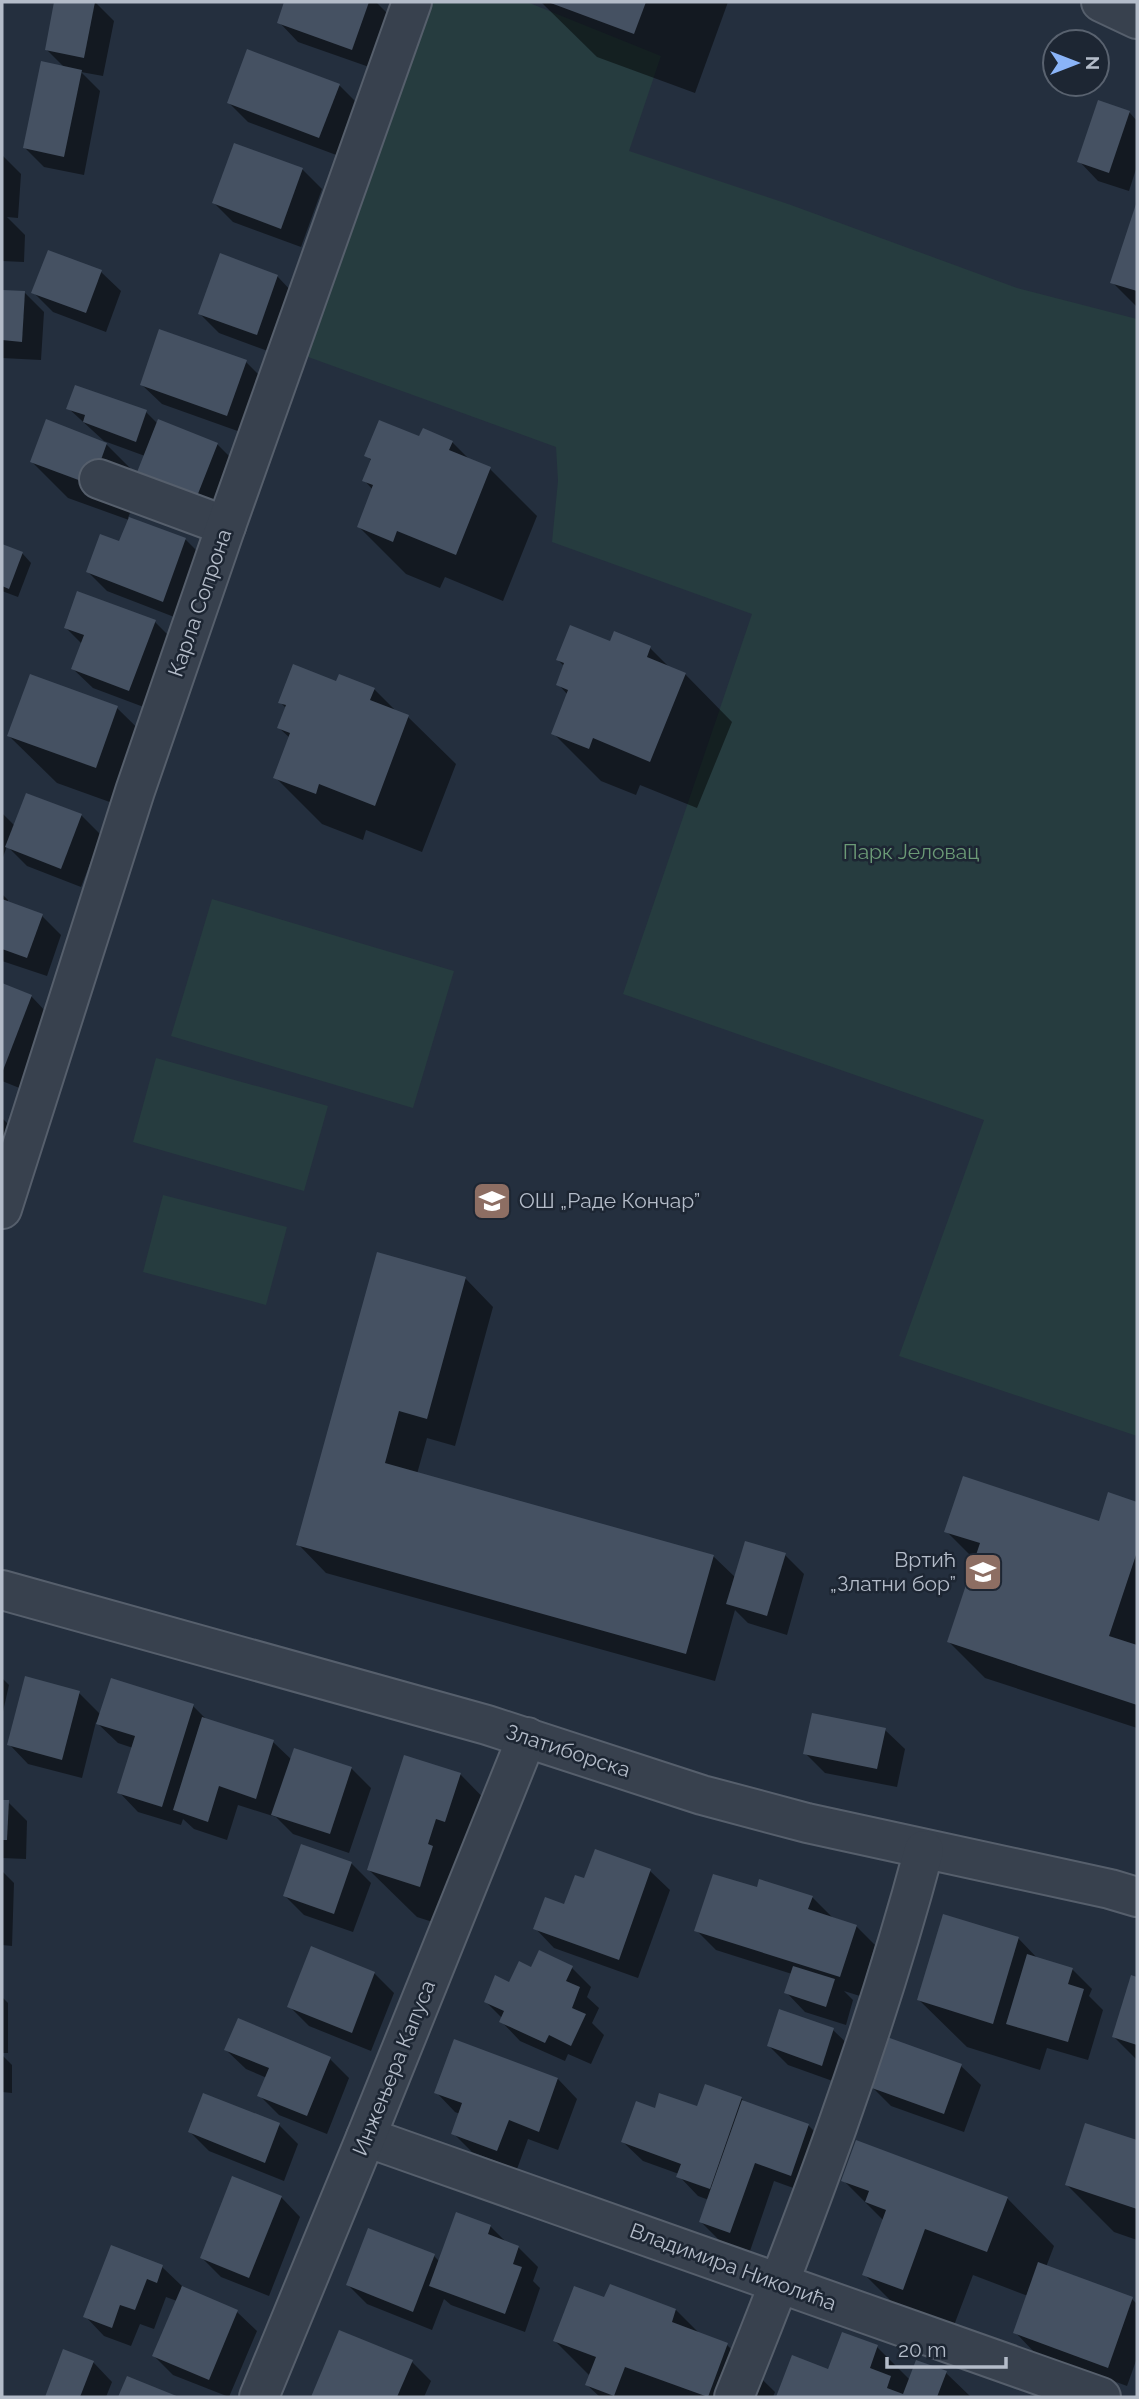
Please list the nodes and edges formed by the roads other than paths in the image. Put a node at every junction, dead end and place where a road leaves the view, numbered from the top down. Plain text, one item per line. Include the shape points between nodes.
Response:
1 (412, 2) edge
2 (1101, 2) edge
3 (1137, 19) edge
4 (99, 479) dead end
5 (226, 526) junction
6 (2, 1209) edge
7 (2, 1590) edge
8 (527, 1737) junction
9 (924, 1850) junction
10 (1137, 1897) edge
11 (366, 2137) junction
12 (780, 2284) junction
13 (259, 2397) edge
14 (734, 2397) edge
15 (1101, 2397) edge

1 - 5 street, Карла Сопрона
2 - 3 street
4 - 5 street
5 - 6 street, Карла Сопрона via 135,791
7 - 8 street, Златиборска
8 - 9 street, Златиборска via 702,1795
8 - 11 street, Инжењера Капуса
9 - 10 street, Златиборска
9 - 12 street via 866,2046
11 - 12 street, Владимира Николића
11 - 13 street, Инжењера Капуса
12 - 14 street
12 - 15 street, Владимира Николића

